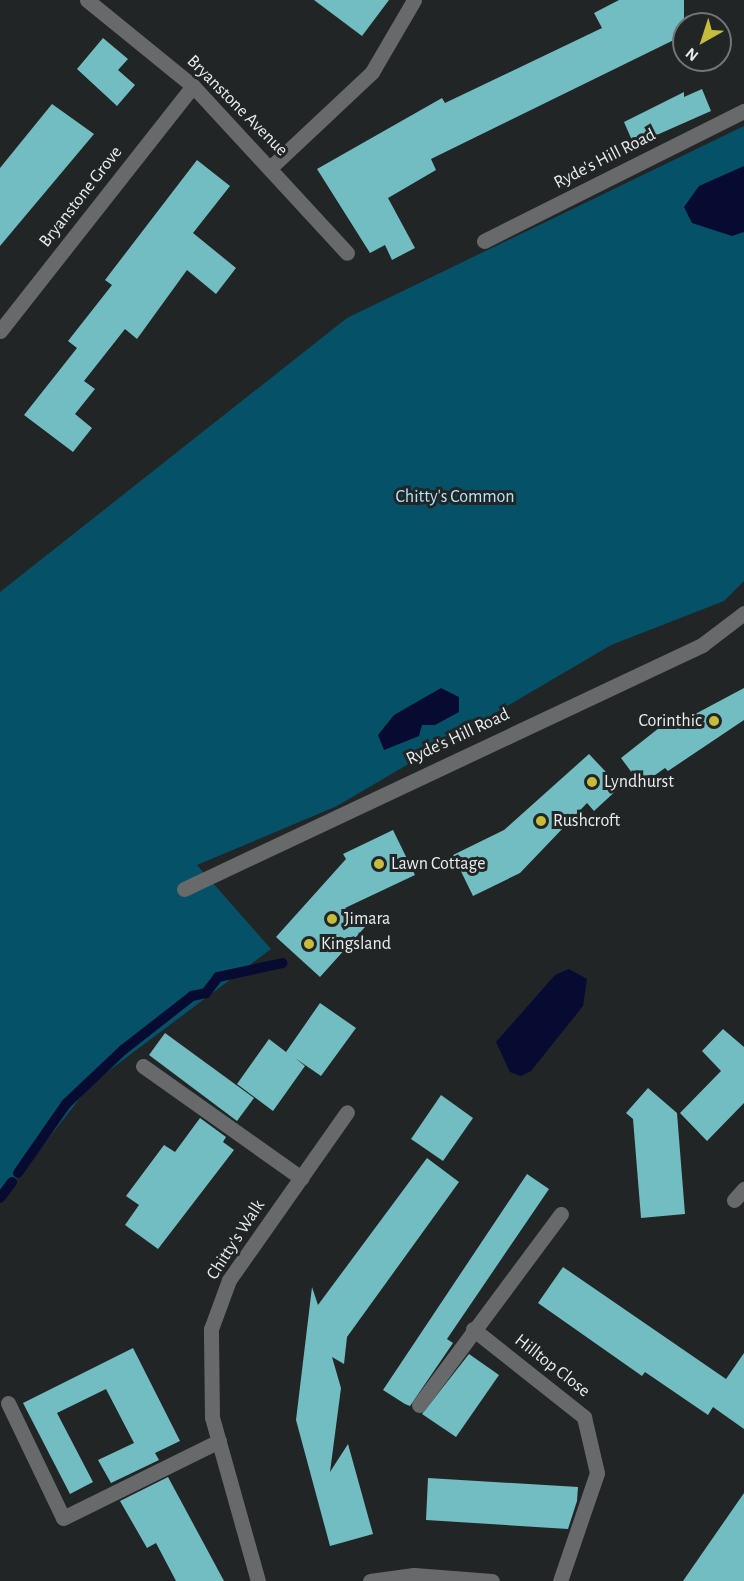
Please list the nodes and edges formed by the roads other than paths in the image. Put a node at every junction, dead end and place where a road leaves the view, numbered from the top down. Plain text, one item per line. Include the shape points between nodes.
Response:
1 (87, 0) edge
2 (414, 0) edge
3 (193, 86) junction
4 (744, 111) edge
5 (271, 167) junction
6 (484, 241) dead end
7 (347, 253) dead end
8 (0, 331) edge
9 (744, 613) edge
10 (184, 889) dead end
11 (143, 1066) dead end
12 (347, 1112) dead end
13 (301, 1178) junction
14 (561, 1214) dead end
15 (473, 1329) junction
16 (8, 1403) dead end
17 (419, 1405) dead end
18 (219, 1441) junction
19 (415, 1578) edge
20 (258, 1581) edge
21 (370, 1581) edge
22 (492, 1581) edge
23 (560, 1581) edge

1 - 3 street, Bryanstone Avenue
2 - 5 street via 372,72
3 - 5 street, Bryanstone Avenue
3 - 8 street, Bryanstone Grove
4 - 6 street, Ryde's Hill Road
5 - 7 street, Bryanstone Avenue
9 - 10 street, Ryde's Hill Road via 702,645
11 - 13 street
12 - 13 street, Chitty's Walk
13 - 18 street, Chitty's Walk via 229,1280 211,1329 212,1417
14 - 15 street
15 - 17 street
15 - 23 street, Hilltop Close via 584,1417 597,1473
16 - 18 street via 63,1518
18 - 20 street, Chitty's Walk
19 - 21 street
19 - 22 street

